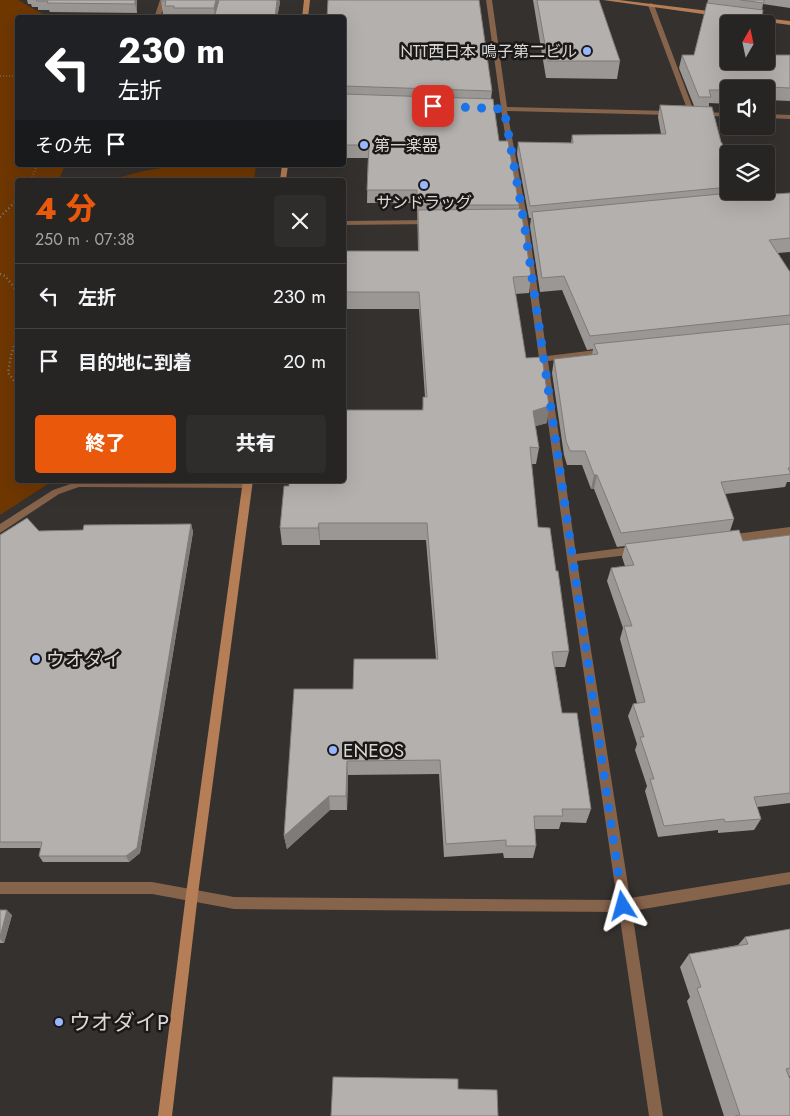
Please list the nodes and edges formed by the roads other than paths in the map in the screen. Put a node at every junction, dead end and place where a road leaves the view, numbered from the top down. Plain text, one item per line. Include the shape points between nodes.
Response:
1 (163, 0) edge
2 (307, 0) edge
3 (489, 0) edge
4 (606, 0) edge
5 (614, 1) edge
6 (651, 5) junction
7 (158, 15) edge
8 (305, 15) edge
9 (725, 15) edge
10 (775, 21) edge
11 (790, 23) edge
12 (476, 108) edge
13 (504, 109) junction
14 (692, 114) junction
15 (720, 115) edge
16 (775, 116) edge
17 (790, 117) edge
18 (533, 221) edge
19 (439, 222) edge
20 (515, 222) edge
21 (524, 222) junction
22 (346, 223) edge
23 (615, 351) edge
24 (543, 359) junction
25 (163, 483) edge
26 (247, 483) edge
27 (0, 529) edge
28 (790, 531) edge
29 (714, 540) edge
30 (648, 549) edge
31 (572, 558) junction
32 (790, 878) edge
33 (0, 888) edge
34 (192, 894) junction
35 (623, 906) junction
36 (165, 1116) edge
37 (656, 1116) edge

1 - 7 street
2 - 8 street
3 - 13 street
4 - 5 street
5 - 6 street
6 - 9 street
6 - 14 street
10 - 11 street
12 - 13 street
13 - 14 street
13 - 21 street
14 - 15 street
16 - 17 street
18 - 21 street
19 - 22 street
20 - 21 street
21 - 24 street
23 - 24 street
24 - 31 street
25 - 27 street via 79,484 56,492
26 - 34 street
28 - 29 street
30 - 31 street
31 - 35 street
32 - 35 street
33 - 34 street via 152,888
34 - 35 street via 234,903
34 - 36 street
35 - 37 street

